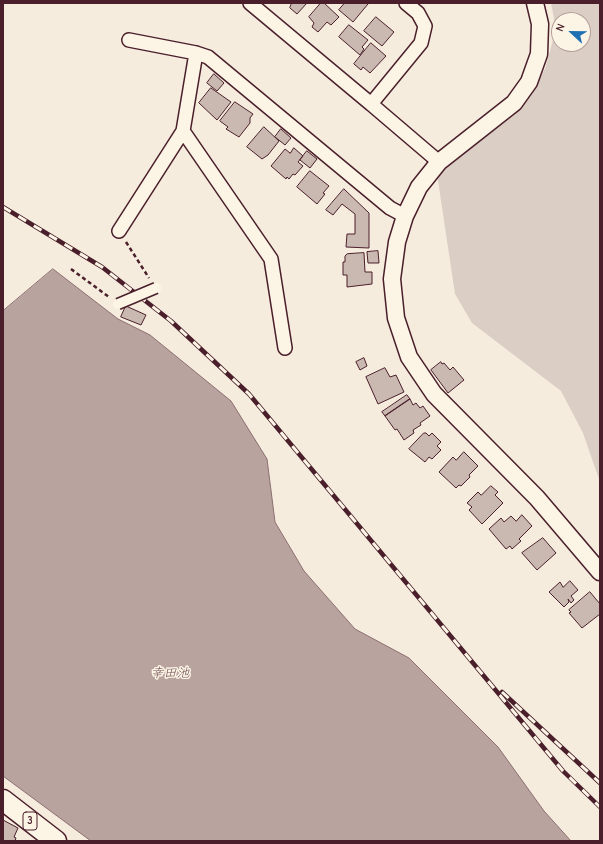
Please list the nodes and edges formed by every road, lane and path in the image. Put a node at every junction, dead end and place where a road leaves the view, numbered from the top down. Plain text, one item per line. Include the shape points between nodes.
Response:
1 (250, 3) edge
2 (406, 3) edge
3 (534, 3) edge
4 (129, 40) dead end
5 (196, 53) junction
6 (371, 104) junction
7 (184, 131) junction
8 (439, 162) junction
9 (405, 216) junction
10 (119, 231) joint
11 (70, 269) dead end
12 (156, 288) joint
13 (118, 304) joint
14 (285, 348) dead end
15 (600, 572) edge
16 (3, 800) edge
17 (56, 841) edge

1 - 6 street
2 - 6 street via 418,13 425,26 421,43
3 - 8 street via 540,24 539,54 529,82 514,103
4 - 5 street
5 - 7 street
5 - 9 street via 208,57 390,208
6 - 8 street
7 - 10 street
7 - 14 street via 271,259
8 - 9 street via 420,187
9 - 15 street via 397,242 392,279 396,318 409,357 434,394 537,498
10 - 12 path
11 - 13 path
12 - 13 street, bridge
16 - 17 main road, 3

